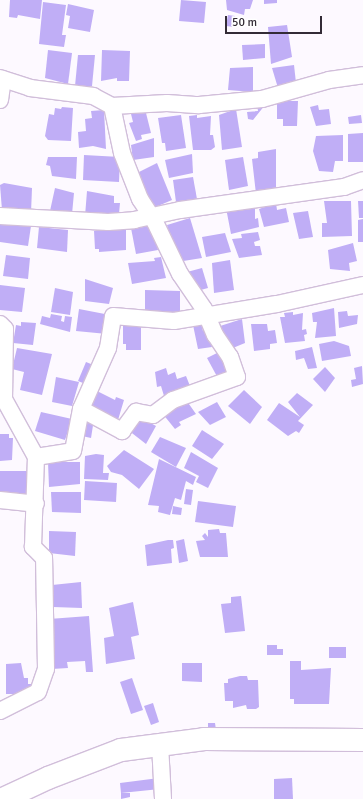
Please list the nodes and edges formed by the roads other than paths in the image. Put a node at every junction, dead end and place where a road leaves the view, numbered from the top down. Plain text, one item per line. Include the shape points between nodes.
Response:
1 (363, 74) edge
2 (2, 78) edge
3 (0, 100) edge
4 (112, 106) junction
5 (363, 180) edge
6 (0, 216) edge
7 (152, 217) junction
8 (363, 285) edge
9 (207, 317) junction
10 (0, 324) edge
11 (81, 409) junction
12 (36, 457) junction
13 (0, 500) edge
14 (36, 504) junction
15 (0, 711) edge
16 (363, 740) edge
17 (160, 745) junction
18 (3, 799) edge
19 (163, 799) edge

1 - 4 street via 329,80 262,99 199,105 167,103
2 - 3 street
2 - 4 street via 30,88 93,96
4 - 7 street via 122,153 140,199
5 - 7 street via 344,187 262,197
6 - 7 street via 108,222
7 - 9 street via 180,274
8 - 9 street
9 - 11 street via 152,321 113,316 108,348
9 - 11 street via 230,357 236,377 173,400 153,415 136,412 122,431
10 - 12 street via 5,329 4,399
11 - 12 street via 73,451
12 - 14 street
13 - 14 street
14 - 15 street via 33,547 44,558 46,669 38,692
16 - 17 street via 204,739
17 - 18 street via 121,750 48,778
17 - 19 street

